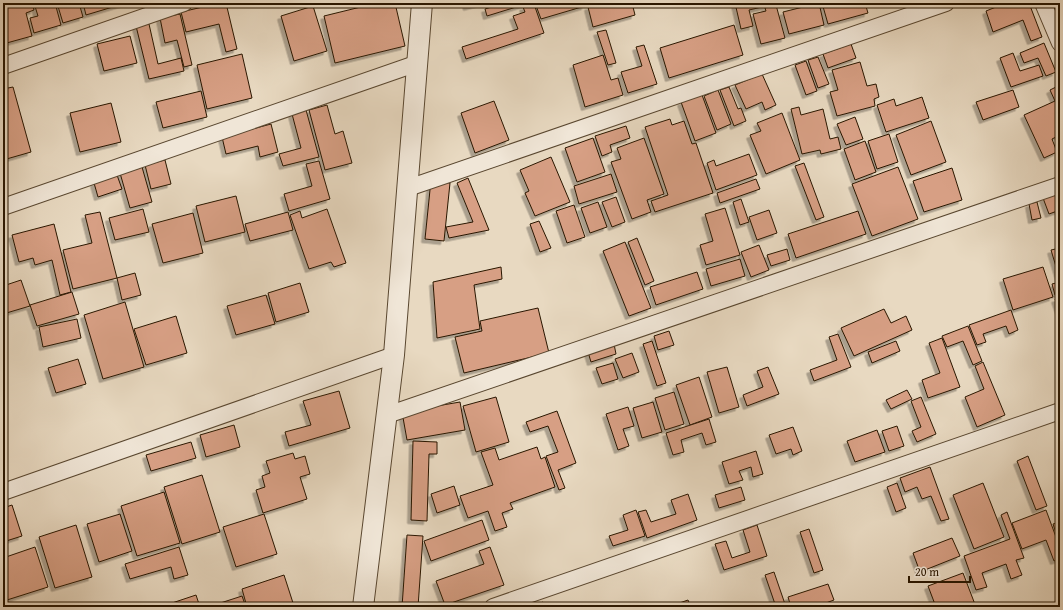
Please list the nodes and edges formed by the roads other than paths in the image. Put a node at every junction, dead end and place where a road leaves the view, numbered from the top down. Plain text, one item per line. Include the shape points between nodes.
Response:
1 (184, 3) edge
2 (422, 3) edge
3 (946, 3) edge
4 (1043, 3) edge
5 (1060, 43) edge
6 (418, 63) junction
7 (3, 66) edge
8 (1060, 185) edge
9 (408, 188) junction
10 (3, 207) edge
11 (394, 355) junction
12 (1060, 411) edge
13 (387, 415) junction
14 (3, 492) edge
15 (363, 607) edge
16 (493, 607) edge

1 - 7 street
2 - 6 street
3 - 9 street
4 - 5 street
6 - 9 street
6 - 10 street
8 - 13 street
9 - 11 street
11 - 13 street
11 - 14 street
12 - 16 street
13 - 15 street

